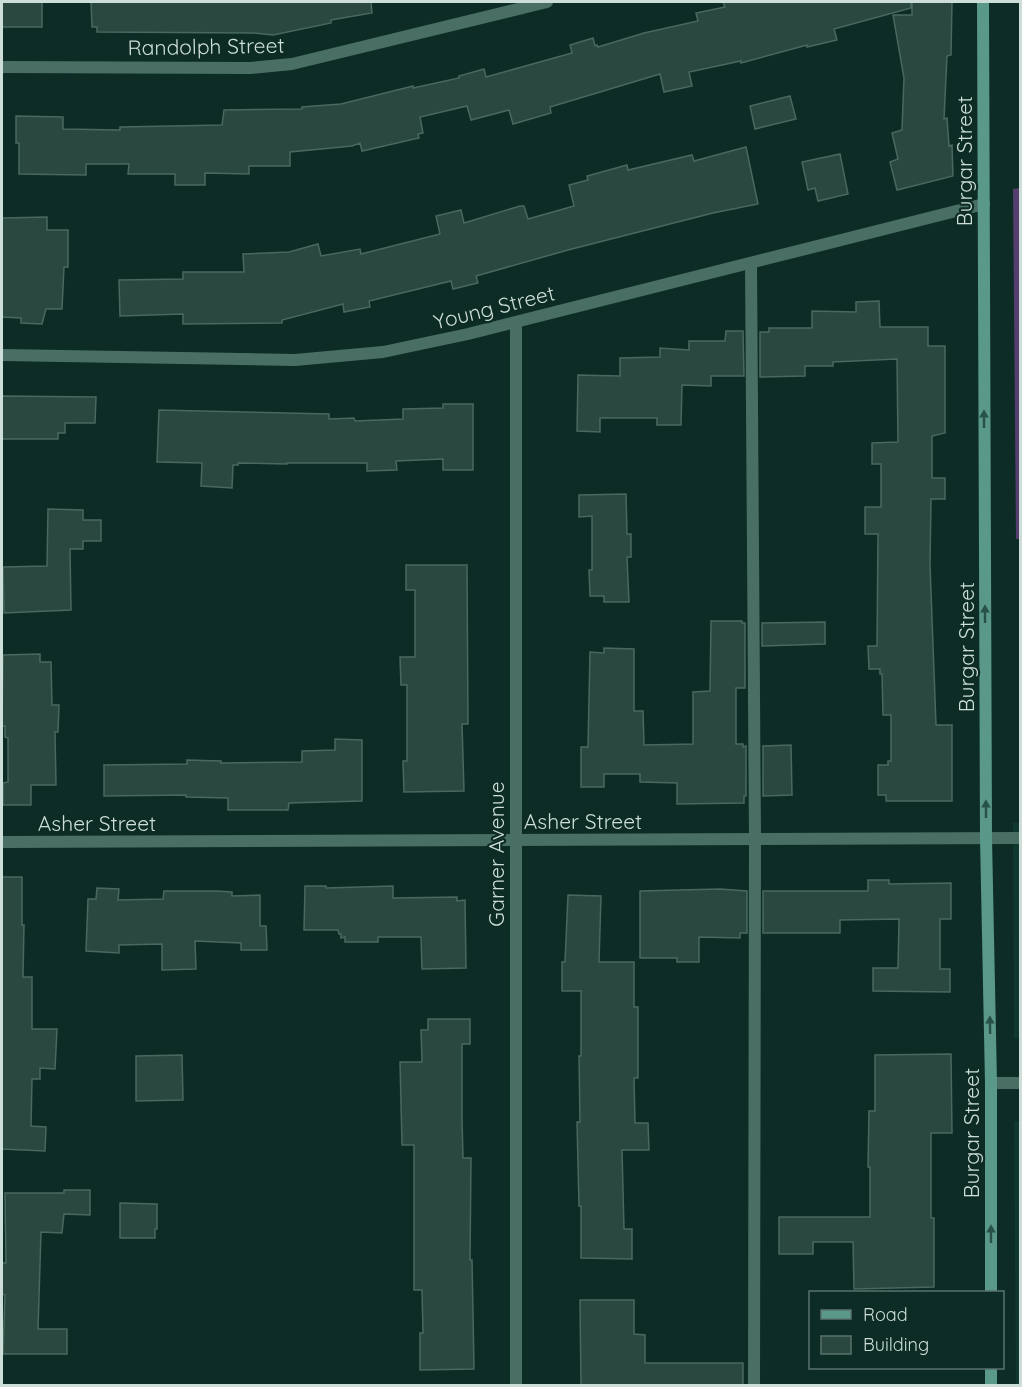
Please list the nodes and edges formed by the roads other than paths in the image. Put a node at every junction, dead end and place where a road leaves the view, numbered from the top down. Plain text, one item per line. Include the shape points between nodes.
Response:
1 (547, 2) edge
2 (983, 2) edge
3 (2, 67) edge
4 (984, 204) junction
5 (751, 263) junction
6 (516, 322) junction
7 (2, 355) edge
8 (986, 838) junction
9 (1020, 838) edge
10 (755, 839) junction
11 (516, 841) junction
12 (2, 842) edge
13 (991, 1083) junction
14 (1020, 1083) edge
15 (991, 1291) edge
16 (991, 1369) edge
17 (516, 1386) edge
18 (754, 1386) edge
19 (991, 1386) edge

1 - 3 street, Randolph Street via 292,64 250,68
2 - 4 street, Burgar Street
4 - 5 street, Young Street
8 -> 4 street, Burgar Street
5 - 6 street, Young Street
5 - 10 street
6 - 7 street, Young Street via 383,352 295,360
6 - 11 street, Garner Avenue
8 - 9 street, Asher Street
8 - 10 street, Asher Street
13 -> 8 street, Burgar Street
10 - 11 street, Asher Street
10 - 18 street
11 - 12 street, Asher Street
11 - 17 street, Garner Avenue
13 - 14 street
15 -> 13 street, Burgar Street
16 - 19 street

